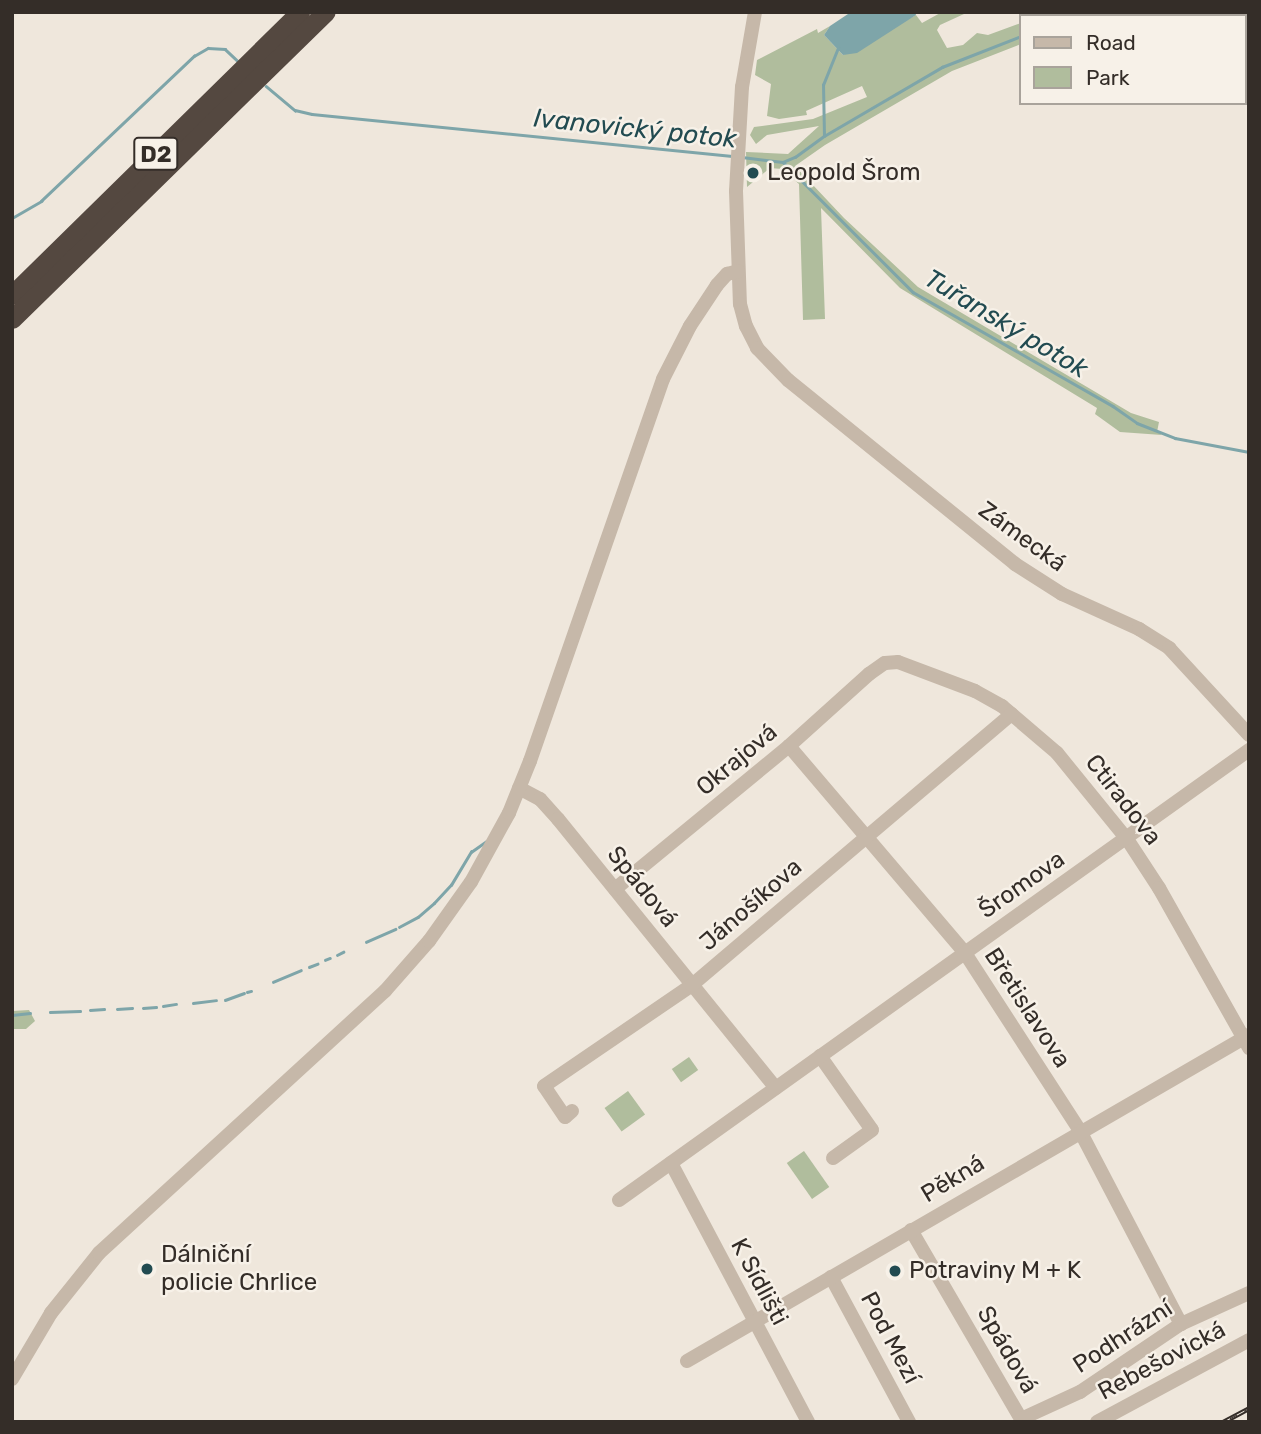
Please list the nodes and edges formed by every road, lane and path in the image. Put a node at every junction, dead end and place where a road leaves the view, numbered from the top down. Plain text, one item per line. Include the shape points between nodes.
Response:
1 (300, 12) edge
2 (326, 12) edge
3 (755, 12) edge
4 (738, 271) junction
5 (12, 295) edge
6 (12, 318) edge
7 (885, 663) joint
8 (1012, 714) junction
9 (1249, 735) edge
10 (789, 746) junction
11 (1249, 750) edge
12 (519, 788) junction
13 (866, 836) junction
14 (1127, 839) junction
15 (615, 889) junction
16 (965, 953) junction
17 (692, 985) junction
18 (1247, 1040) edge
19 (820, 1056) junction
20 (776, 1088) junction
21 (572, 1111) dead end
22 (1080, 1131) junction
23 (833, 1158) dead end
24 (671, 1163) junction
25 (619, 1200) dead end
26 (911, 1230) junction
27 (831, 1277) junction
28 (1249, 1293) edge
29 (754, 1322) junction
30 (1181, 1324) junction
31 (1249, 1340) edge
32 (687, 1361) dead end
33 (12, 1379) edge
34 (1021, 1419) joint
35 (808, 1422) edge
36 (909, 1422) edge
37 (1097, 1422) edge

1 - 5 highway, D2
2 - 6 highway, D2
3 - 4 street, Zámecká via 736,156
4 - 9 street, Zámecká via 746,326 771,365 1015,564 1062,594 1139,629 1168,648
4 - 12 street via 721,279 663,379
7 - 8 street, Ctiradova via 910,665 975,691
7 - 10 street, Okrajová
8 - 13 street, Jánošíkova
8 - 14 street, Ctiradova via 1057,753
10 - 13 street, Břetislavova
10 - 15 street, Okrajová
11 - 14 street, Šromova
12 - 15 street, Spádová via 545,803
12 - 33 street via 471,882 422,950 351,1024 99,1253 38,1331
13 - 16 street, Břetislavova
13 - 17 street, Jánošíkova
14 - 16 street, Šromova
14 - 18 street, Ctiradova
15 - 17 street, Spádová
16 - 19 street, Šromova
16 - 22 street, Břetislavova
17 - 20 street, Spádová
17 - 21 street, Jánošíkova via 544,1086 565,1117
18 - 22 street, Pěkná
19 - 20 street, Šromova
19 - 23 street via 872,1130
20 - 24 street, Šromova
22 - 26 street, Pěkná
22 - 30 street, Břetislavova
24 - 25 street, Šromova
24 - 29 street, K Sídlišti
26 - 27 street, Pěkná
26 - 34 street, Spádová
27 - 29 street, Pěkná
27 - 36 street, Pod Mezí
28 - 30 street, Podhrázní
29 - 32 street, Pěkná
29 - 35 street, K Sídlišti
30 - 34 street, Podhrázní via 1080,1392
31 - 37 street, Rebešovická

